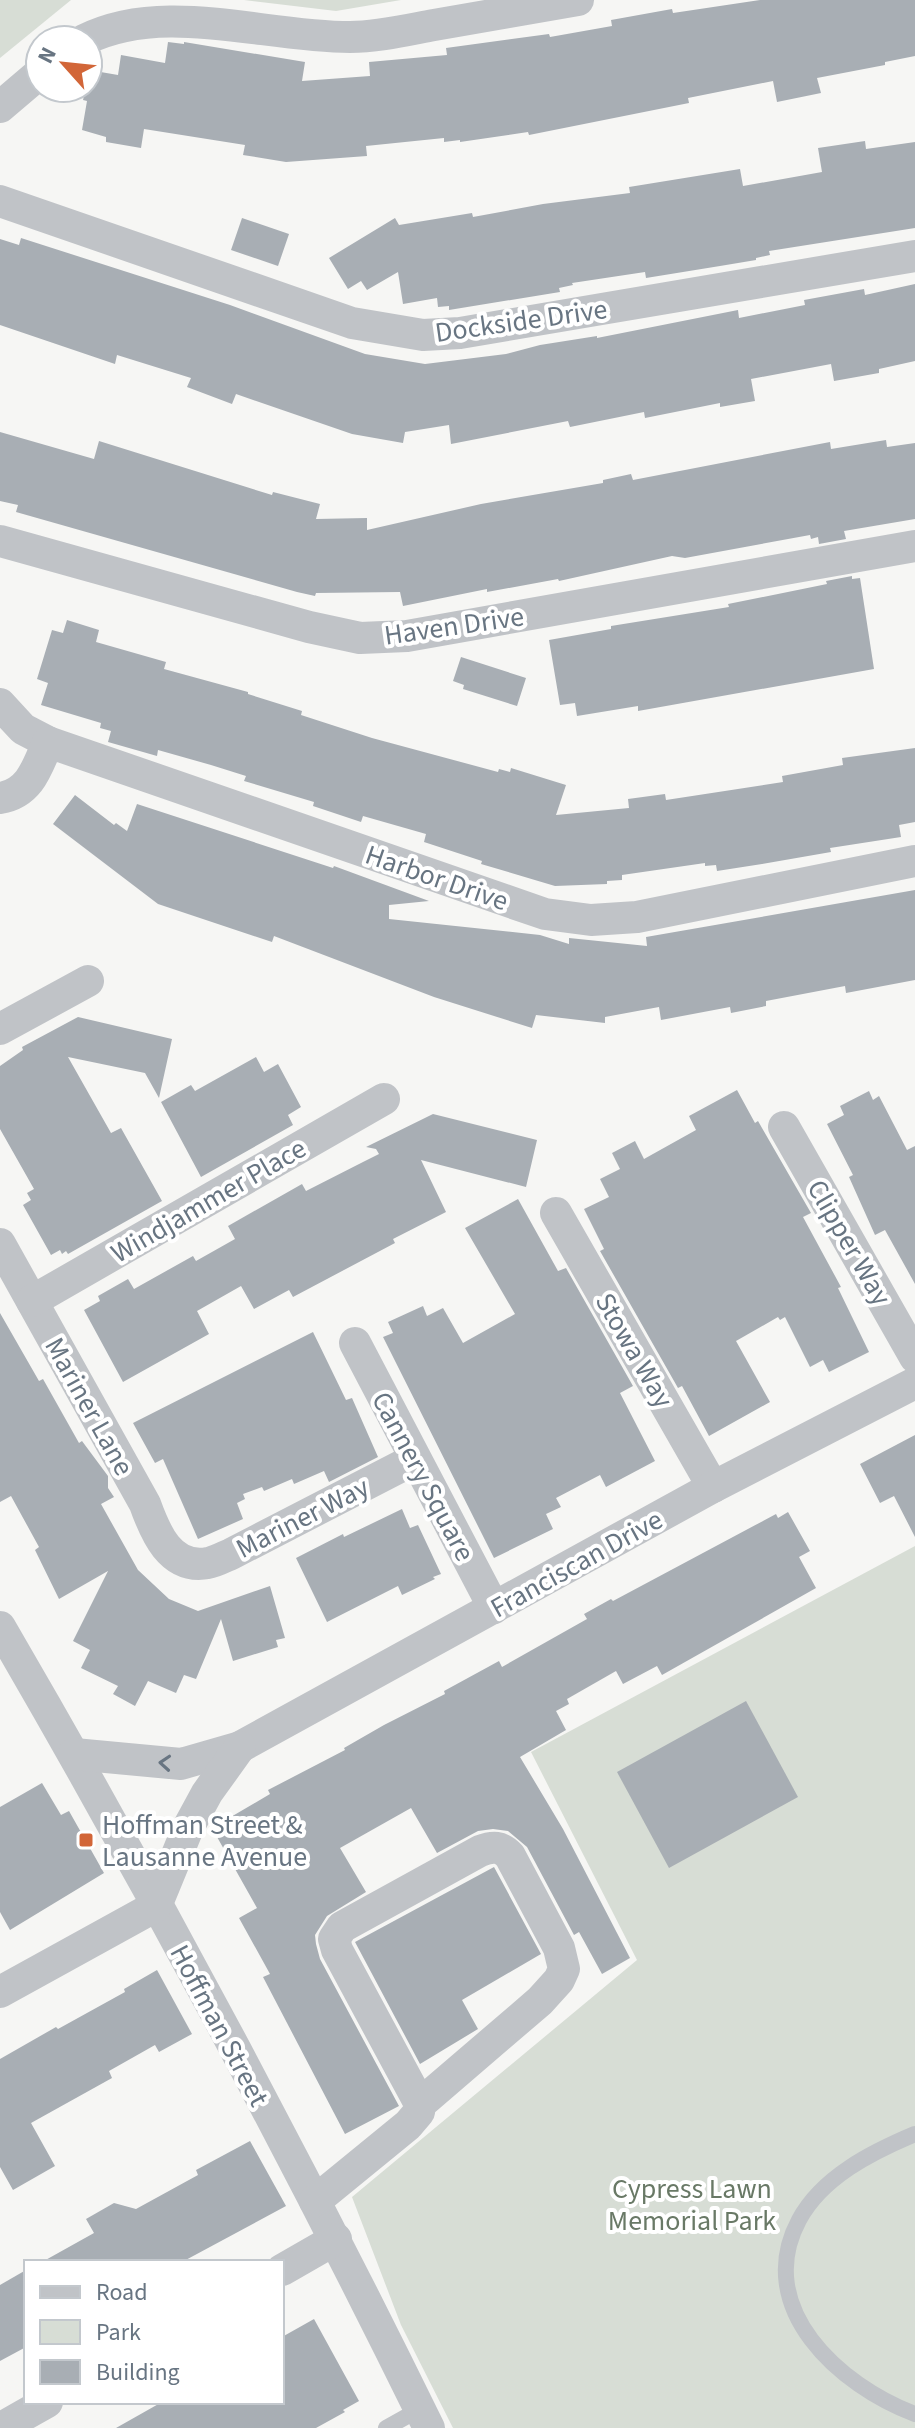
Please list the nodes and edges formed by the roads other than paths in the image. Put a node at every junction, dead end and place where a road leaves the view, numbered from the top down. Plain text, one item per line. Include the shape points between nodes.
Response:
1 (578, 0) edge
2 (104, 29) edge
3 (24, 87) edge
4 (0, 107) edge
5 (0, 201) edge
6 (915, 256) edge
7 (0, 541) edge
8 (915, 546) edge
9 (0, 704) edge
10 (48, 742) junction
11 (0, 798) edge
12 (915, 861) edge
13 (88, 981) dead end
14 (0, 1029) edge
15 (384, 1099) dead end
16 (784, 1127) dead end
17 (556, 1213) dead end
18 (0, 1244) edge
19 (32, 1301) junction
20 (355, 1343) dead end
21 (915, 1357) edge
22 (915, 1383) edge
23 (415, 1459) junction
24 (713, 1487) junction
25 (186, 1561) joint
26 (494, 1608) junction
27 (0, 1627) edge
28 (240, 1747) junction
29 (74, 1754) junction
30 (156, 1906) junction
31 (0, 1992) edge
32 (420, 2104) junction
33 (915, 2134) edge
34 (315, 2201) junction
35 (336, 2239) junction
36 (284, 2269) edge
37 (43, 2404) edge
38 (915, 2414) edge
39 (425, 2419) edge
40 (1, 2428) edge
41 (386, 2428) edge

1 - 2 street via 350,37 194,13 159,13
3 - 4 street
5 - 6 street, Dockside Drive via 352,323 423,335
7 - 8 street, Haven Drive via 360,638 407,636
9 - 10 street, Harbor Drive via 23,729
10 - 11 street via 28,784 14,796
10 - 12 street, Harbor Drive via 545,914 591,920 637,917
13 - 14 street
15 - 19 street, Windjammer Place
16 - 21 street, Clipper Way
17 - 24 street, Stowa Way
18 - 19 street, Mariner Lane
19 - 25 street, Mariner Lane via 145,1504 156,1536
20 - 23 street, Cannery Square
22 - 24 street, Franciscan Drive
23 - 25 street, Mariner Way via 231,1554 207,1564
23 - 26 street, Cannery Square
24 - 26 street, Franciscan Drive
26 - 28 street, Franciscan Drive
27 - 29 street, Hoffman Street
28 -> 29 street, Franciscan Drive via 181,1764
28 - 30 street, Franciscan Drive via 188,1828
29 - 30 street, Hoffman Street
30 - 31 street
30 - 34 street, Hoffman Street
32 - 32 street via 540,2001 564,1969 559,1948 510,1856 496,1847 342,1927 334,1939
32 - 34 street via 408,2125
33 - 38 lane via 830,2183 799,2219 787,2260 793,2306 823,2356 857,2386
34 - 35 street, Hoffman Street
35 - 36 street
35 - 39 street, Hoffman Street
37 - 40 street
39 - 41 lane

